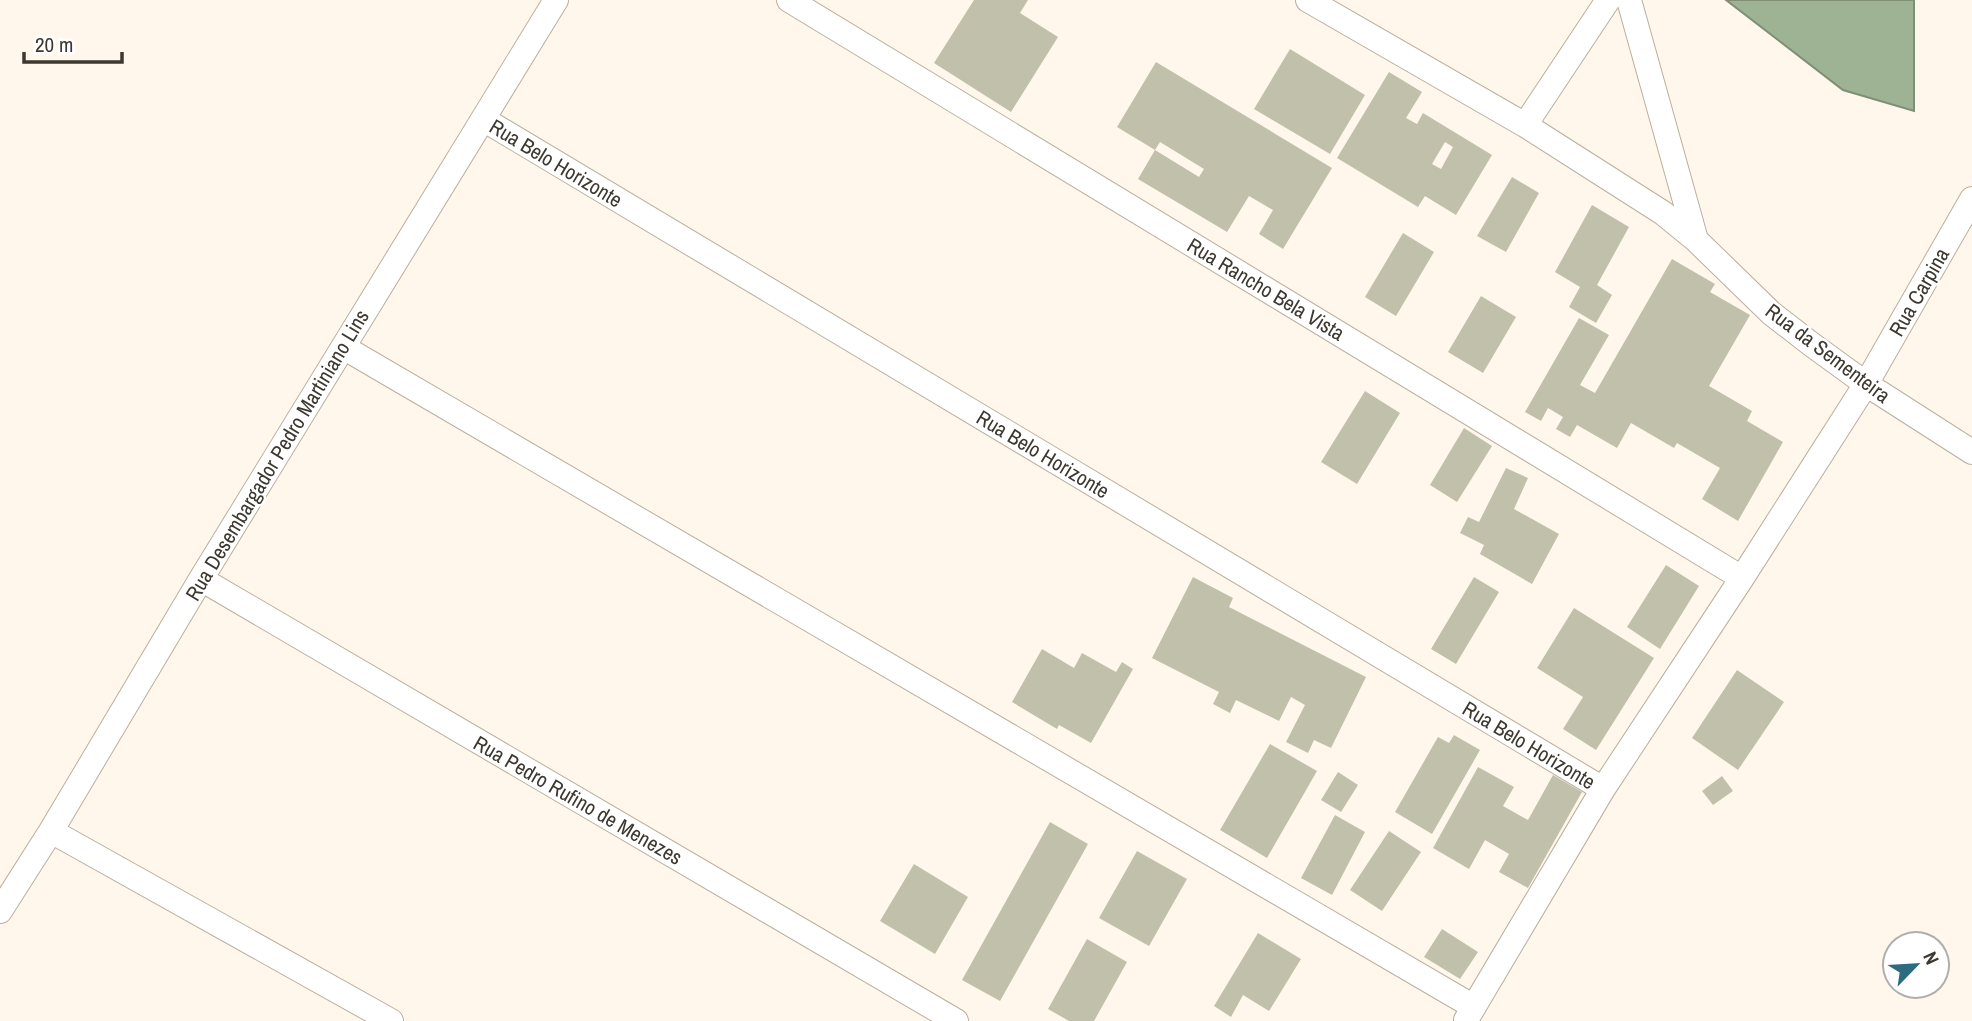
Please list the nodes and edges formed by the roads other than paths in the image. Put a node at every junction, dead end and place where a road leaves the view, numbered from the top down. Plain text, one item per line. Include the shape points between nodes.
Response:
1 (556, 0) edge
2 (789, 0) edge
3 (1308, 0) edge
4 (1608, 0) edge
5 (1629, 0) edge
6 (483, 118) junction
7 (1525, 125) junction
8 (1972, 199) edge
9 (1696, 240) junction
10 (343, 346) junction
11 (1866, 384) junction
12 (1972, 452) edge
13 (1742, 578) junction
14 (201, 579) junction
15 (1603, 789) junction
16 (51, 831) junction
17 (0, 911) edge
18 (1470, 1014) edge
19 (391, 1021) edge
20 (956, 1021) edge

1 - 6 street, Rua Desembargador Pedro Martiniano Lins
2 - 13 street, Rua Rancho Bela Vista
3 - 7 street, Rua da Sementeira
4 - 7 street
5 - 9 street
6 - 10 street, Rua Desembargador Pedro Martiniano Lins
6 - 15 street, Rua Belo Horizonte
7 - 9 street, Rua da Sementeira via 1663,213
8 - 11 street, Rua Carpina
9 - 11 street, Rua da Sementeira via 1771,313
10 - 14 street, Rua Desembargador Pedro Martiniano Lins
10 - 18 street
11 - 12 street, Rua da Sementeira
11 - 13 street, Rua Carpina
13 - 15 street, Rua Carpina
14 - 16 street, Rua Desembargador Pedro Martiniano Lins
14 - 20 street, Rua Pedro Rufino de Menezes
15 - 18 street, Rua Carpina
16 - 17 street, Rua Desembargador Pedro Martiniano Lins
16 - 19 street

